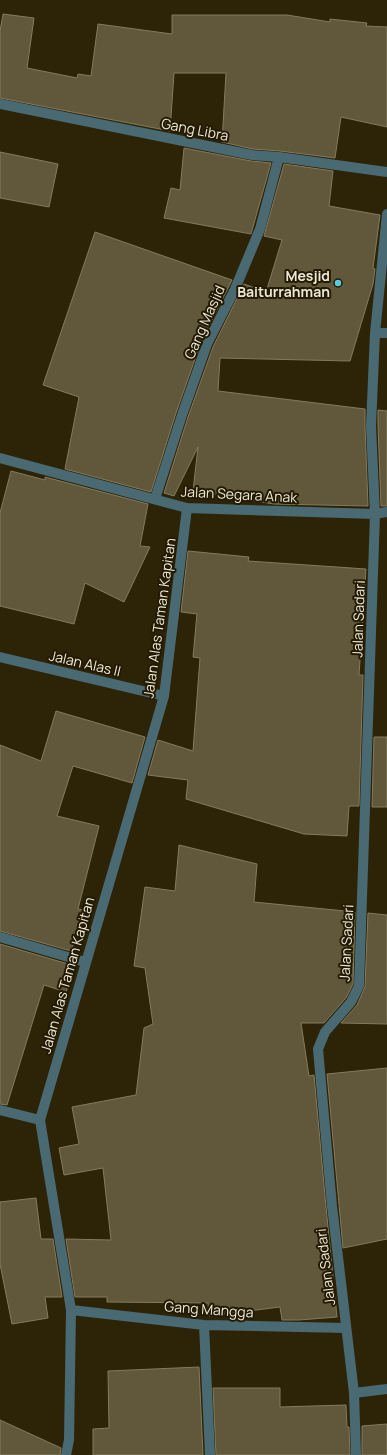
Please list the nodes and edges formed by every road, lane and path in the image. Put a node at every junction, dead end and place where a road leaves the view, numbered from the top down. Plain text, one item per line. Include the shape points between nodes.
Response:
1 (0, 104) edge
2 (279, 157) junction
3 (387, 172) edge
4 (387, 214) edge
5 (375, 333) junction
6 (387, 333) edge
7 (0, 458) edge
8 (155, 499) junction
9 (187, 508) junction
10 (387, 512) edge
11 (375, 514) junction
12 (0, 657) edge
13 (164, 696) junction
14 (0, 937) edge
15 (85, 962) junction
16 (0, 1110) edge
17 (40, 1120) junction
18 (71, 1310) junction
19 (204, 1325) junction
20 (346, 1328) junction
21 (387, 1389) edge
22 (354, 1393) junction
23 (66, 1455) edge
24 (210, 1455) edge
25 (356, 1455) edge

1 - 2 street, Gang Libra via 252,155
2 - 3 street, Gang Libra
2 - 8 street, Gang Masjid via 260,229 235,289 207,344
4 - 5 street
5 - 6 street
5 - 11 street via 371,426
7 - 8 street, Jalan Segara Anak
8 - 9 street, Jalan Segara Anak
9 - 11 street, Jalan Segara Anak
9 - 13 street, Jalan Alas Taman Kapitan
10 - 11 street, Jalan Segara Anak
11 - 20 street, Jalan Sadari via 359,986 351,1002 325,1032 318,1049
12 - 13 street, Jalan Alas II
13 - 15 street, Jalan Alas Taman Kapitan
14 - 15 street
15 - 17 street, Jalan Alas Taman Kapitan
16 - 17 street
17 - 18 street, Jalan Alas Taman Kapitan
18 - 19 street, Gang Mangga
18 - 23 street, Jalan Alas Taman Kapitan via 69,1440
19 - 20 street, Gang Mangga
19 - 24 street
20 - 22 street, Jalan Sadari
21 - 22 street
22 - 25 street, Jalan Sadari

